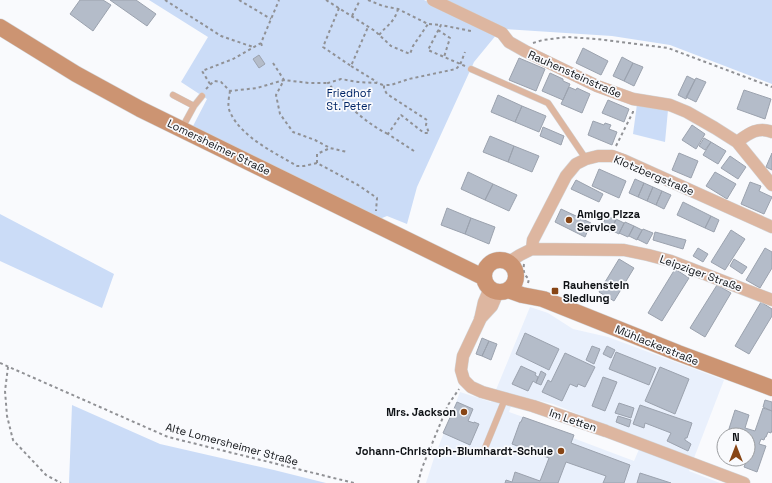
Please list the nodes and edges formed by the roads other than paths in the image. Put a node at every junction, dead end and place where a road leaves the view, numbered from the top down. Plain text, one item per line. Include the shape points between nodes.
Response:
1 (433, 0) edge
2 (0, 26) edge
3 (471, 69) road end
4 (173, 95) dead end
5 (202, 96) road end
6 (194, 106) junction
7 (182, 129) junction
8 (772, 132) edge
9 (737, 142) junction
10 (586, 159) junction
11 (772, 186) edge
12 (772, 227) edge
13 (532, 250) junction
14 (515, 258) junction
15 (502, 282) junction
16 (772, 300) edge
17 (772, 388) edge
18 (505, 399) junction
19 (485, 448) dead end
20 (744, 483) edge

1 - 9 street, Rauhensteinstraße via 502,33 509,42 525,51 597,86 633,99 687,112
2 - 7 street, Lomersheimer Straße via 76,74
3 - 10 lane via 548,102
4 - 6 lane
5 - 6 lane
6 - 7 lane
7 - 15 street, Lomersheimer Straße via 444,257
8 - 9 street via 751,132
9 - 11 street, Rauhensteinstraße
10 - 12 street, Klotzbergstraße via 612,156 623,160
10 - 13 street via 576,164 566,176 533,240
13 - 14 street, Leipziger Straße
13 - 16 street, Leipziger Straße via 624,250 648,254
14 - 15 street via 515,269
14 - 15 street via 492,261
15 - 17 street, Mühlackerstraße
15 - 18 street, Im Letten via 484,302 480,320 463,356 462,370 464,380 471,387
18 - 19 lane
18 - 20 street, Im Letten via 606,431

